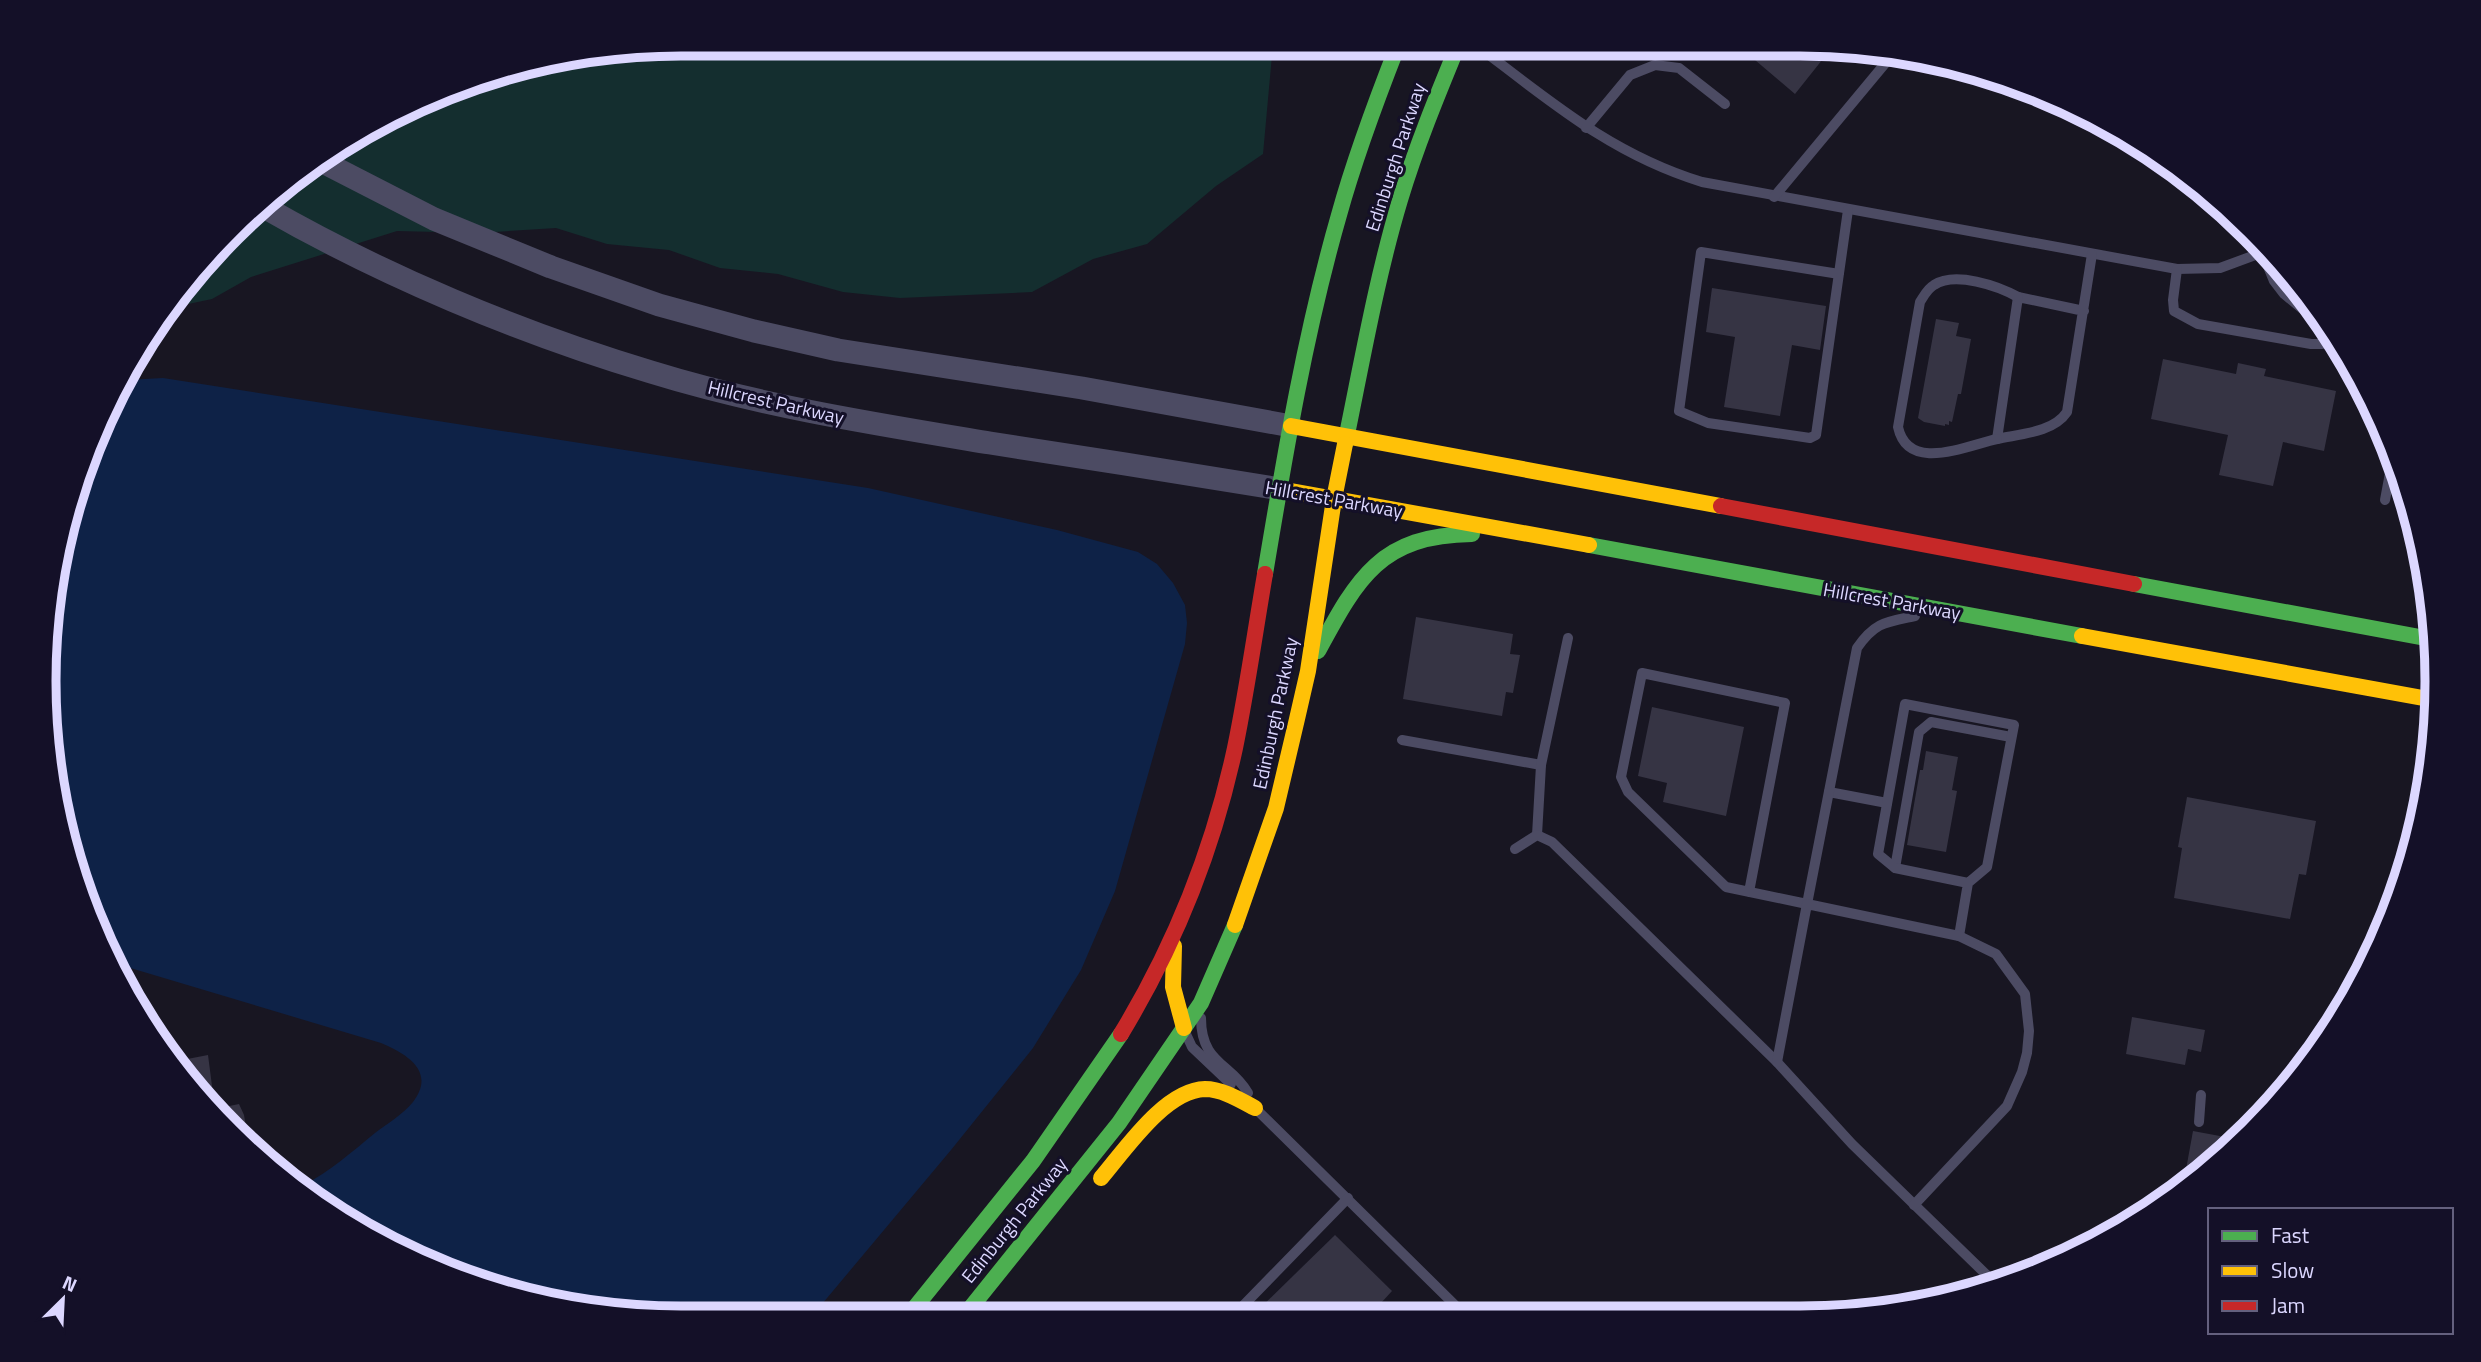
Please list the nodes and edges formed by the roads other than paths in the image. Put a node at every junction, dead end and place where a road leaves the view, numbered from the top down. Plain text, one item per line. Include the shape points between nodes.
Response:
1 (1394, 56) edge
2 (1453, 56) edge
3 (1491, 56) edge
4 (1887, 62) edge
5 (1725, 104) dead end
6 (1586, 128) junction
7 (329, 165) edge
8 (1774, 197) junction
9 (270, 210) edge
10 (1848, 210) junction
11 (2092, 254) junction
12 (2257, 255) edge
13 (2176, 269) junction
14 (2270, 269) edge
15 (1839, 274) junction
16 (2018, 297) junction
17 (2302, 309) edge
18 (2084, 310) junction
19 (2325, 342) edge
20 (1292, 426) junction
21 (1346, 436) junction
22 (1997, 439) junction
23 (2390, 474) edge
24 (1280, 489) junction
25 (1334, 499) junction
26 (2385, 500) dead end
27 (1542, 537) junction
28 (1942, 610) junction
29 (1568, 638) dead end
30 (2424, 638) edge
31 (1308, 671) junction
32 (2425, 698) edge
33 (2011, 737) junction
34 (1402, 740) dead end
35 (1541, 765) junction
36 (1829, 792) junction
37 (1887, 803) junction
38 (1537, 835) junction
39 (1515, 849) dead end
40 (1895, 868) junction
41 (1968, 883) junction
42 (1749, 892) junction
43 (1807, 904) junction
44 (1175, 934) junction
45 (1959, 936) junction
46 (1201, 1003) junction
47 (1184, 1028) junction
48 (1777, 1062) junction
49 (2201, 1095) dead end
50 (1255, 1108) junction
51 (2199, 1122) dead end
52 (1089, 1191) dead end
53 (1348, 1198) junction
54 (1914, 1205) junction
55 (1043, 1244) dead end
56 (1989, 1277) edge
57 (982, 1293) junction
58 (916, 1306) edge
59 (972, 1306) edge
60 (1243, 1306) edge
61 (1456, 1306) edge

1 - 20 main road, Edinburgh Parkway via 1339,211
2 - 21 main road, Edinburgh Parkway via 1401,199 1379,277
3 - 6 lane
4 - 8 lane
5 - 6 lane via 1679,68 1655,65 1630,75
6 - 8 lane via 1667,172
7 - 20 street via 434,219 551,267 659,305 754,331 838,350
8 - 10 lane
9 - 24 street, Hillcrest Parkway via 317,237 493,316 652,373 886,426
10 - 11 lane
10 - 15 lane
11 - 13 lane
11 - 18 lane
12 - 13 lane via 2220,268
13 - 19 lane via 2174,311 2198,324 2311,344
14 - 17 lane via 2284,295
15 - 15 lane via 1816,435 1810,438 1708,423 1679,411 1702,252
16 - 18 lane
16 - 22 lane
16 - 22 lane via 2001,287 1960,280 1946,280 1927,290 1920,302 1898,427 1908,448 1919,453 1934,454
18 - 22 lane via 2067,412 2061,421
20 - 21 main road
20 - 24 main road, Edinburgh Parkway
21 - 25 main road, Edinburgh Parkway
21 - 30 main road
23 - 26 lane
24 - 25 main road, Hillcrest Parkway
24 - 44 main road, Edinburgh Parkway via 1235,747 1211,836
25 - 27 main road, Hillcrest Parkway
25 - 31 main road, Edinburgh Parkway
27 - 28 main road, Hillcrest Parkway
27 - 31 main road via 1464,533 1406,547 1363,577
28 - 32 main road, Hillcrest Parkway
28 - 36 lane via 1881,623 1857,648
29 - 35 lane
31 - 46 main road, Edinburgh Parkway via 1276,808
33 - 37 lane via 2014,724 1905,704
33 - 40 lane via 1930,722 1919,732
33 - 41 lane via 1987,867
34 - 35 lane
35 - 38 lane
36 - 37 lane
36 - 43 lane
37 - 40 lane via 1878,854
38 - 39 lane
38 - 48 lane via 1552,842
40 - 41 lane
41 - 45 lane
42 - 42 lane via 1726,887 1628,792 1621,777 1642,673 1785,703
42 - 43 lane
43 - 45 lane
43 - 48 lane
44 - 47 main road via 1171,978
44 - 58 main road, Edinburgh Parkway via 1145,994 1086,1090
45 - 54 lane via 1996,954 2025,995 2027,1052 2007,1106
46 - 47 main road, Edinburgh Parkway
46 - 50 lane via 1201,1032 1214,1059 1245,1088
47 - 50 lane via 1192,1047
47 - 57 main road, Edinburgh Parkway via 1119,1123
48 - 54 lane
49 - 51 lane
50 - 52 main road via 1204,1089 1182,1094 1163,1107
50 - 53 lane
53 - 60 lane
53 - 61 lane
54 - 56 lane
55 - 57 main road
57 - 59 main road, Edinburgh Parkway

